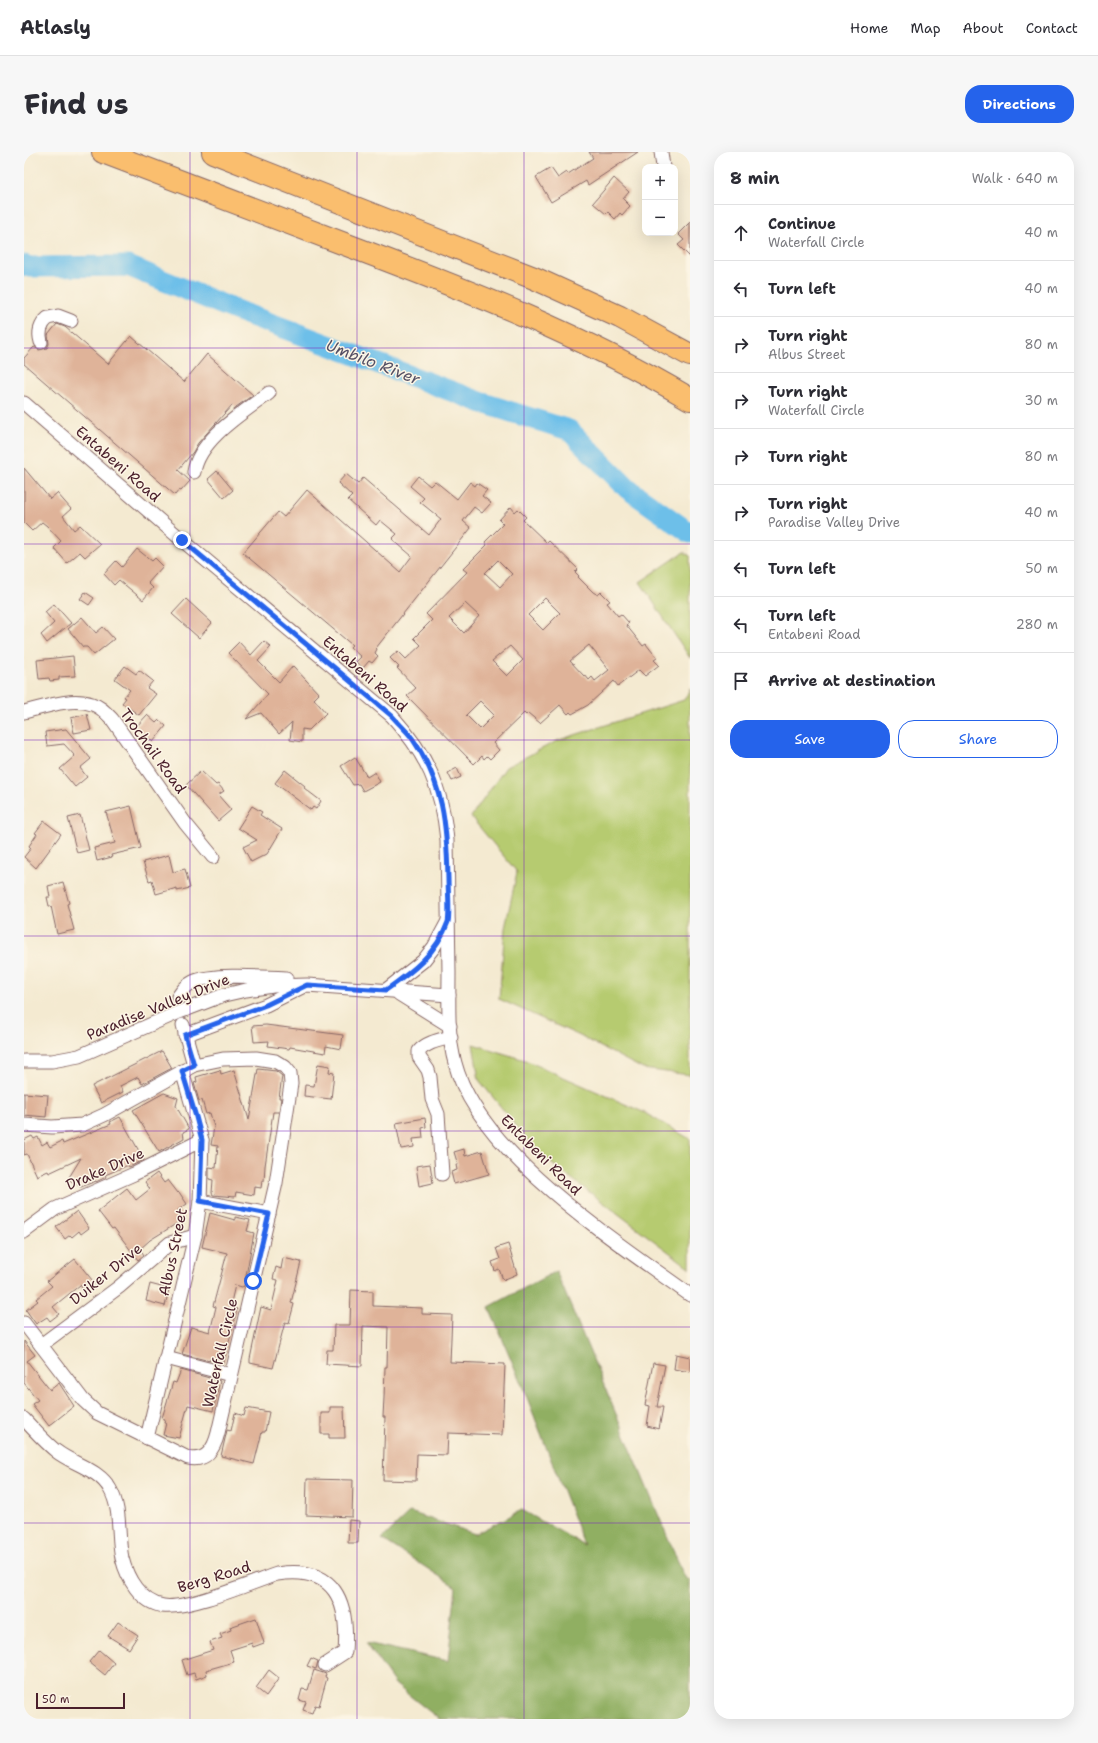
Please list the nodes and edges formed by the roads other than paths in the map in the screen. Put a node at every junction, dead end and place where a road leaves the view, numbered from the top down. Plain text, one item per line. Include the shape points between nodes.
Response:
1 (103, 152) edge
2 (213, 152) edge
3 (661, 152) edge
4 (662, 164) edge
5 (71, 321) dead end
6 (41, 342) dead end
7 (690, 355) edge
8 (269, 393) dead end
9 (690, 399) edge
10 (24, 403) edge
11 (194, 472) dead end
12 (24, 712) edge
13 (213, 857) dead end
14 (448, 921) junction
15 (307, 985) junction
16 (390, 991) junction
17 (449, 995) junction
18 (178, 998) dead end
19 (450, 1031) junction
20 (24, 1061) edge
21 (194, 1065) junction
22 (182, 1071) junction
23 (24, 1124) edge
24 (202, 1140) junction
25 (442, 1174) dead end
26 (200, 1201) junction
27 (269, 1214) junction
28 (24, 1232) edge
29 (195, 1236) junction
30 (690, 1295) edge
31 (24, 1323) edge
32 (40, 1345) junction
33 (166, 1358) junction
34 (231, 1375) junction
35 (25, 1425) edge
36 (147, 1438) junction
37 (325, 1665) dead end

1 - 9 highway via 425,274 516,312 585,343
2 - 7 highway via 534,278 620,317
3 - 4 street
5 - 6 street via 58,316 48,318 40,328
8 - 11 street via 210,441 195,462
10 - 14 street, Entabeni Road via 176,535 392,716 411,738 433,776 446,821
12 - 13 street, Trochail Road via 77,702 92,704 102,709
14 - 16 street via 423,961
14 - 17 street, Entabeni Road
15 - 16 street, Paradise Valley Drive
15 - 18 street via 288,978 213,978 193,982 182,989
15 - 20 street, Paradise Valley Drive via 273,986 224,995 79,1056 52,1061
15 - 21 street via 266,1005 184,1030
16 - 17 street, Paradise Valley Drive
16 - 19 street
17 - 19 street, Entabeni Road
19 - 25 street via 419,1051 419,1057 428,1070 432,1099 438,1114
19 - 30 street, Entabeni Road via 455,1064 469,1100 521,1163 567,1205
21 - 22 street, Waterfall Circle
21 - 27 street, Waterfall Circle via 223,1059 256,1058 275,1061 290,1073 290,1092
22 - 23 street, Waterfall Circle via 104,1115 82,1124 52,1127
22 - 24 street, Albus Street
24 - 26 street, Albus Street
24 - 28 street, Drake Drive via 56,1209
26 - 27 street
26 - 29 street, Albus Street
27 - 34 street, Waterfall Circle
29 - 32 street, Duiker Drive via 170,1243 119,1288
29 - 33 street, Albus Street
31 - 32 street, Waterfall Circle
32 - 36 street, Waterfall Circle via 83,1400 97,1413
33 - 34 street
33 - 36 street, Albus Street
34 - 36 street, Waterfall Circle via 215,1444 203,1458 188,1458
35 - 37 street, Berg Road via 56,1451 102,1478 110,1488 116,1502 126,1570 132,1583 149,1600 162,1606 190,1604 277,1574 306,1573 318,1577 336,1592 344,1612 346,1636 344,1652

